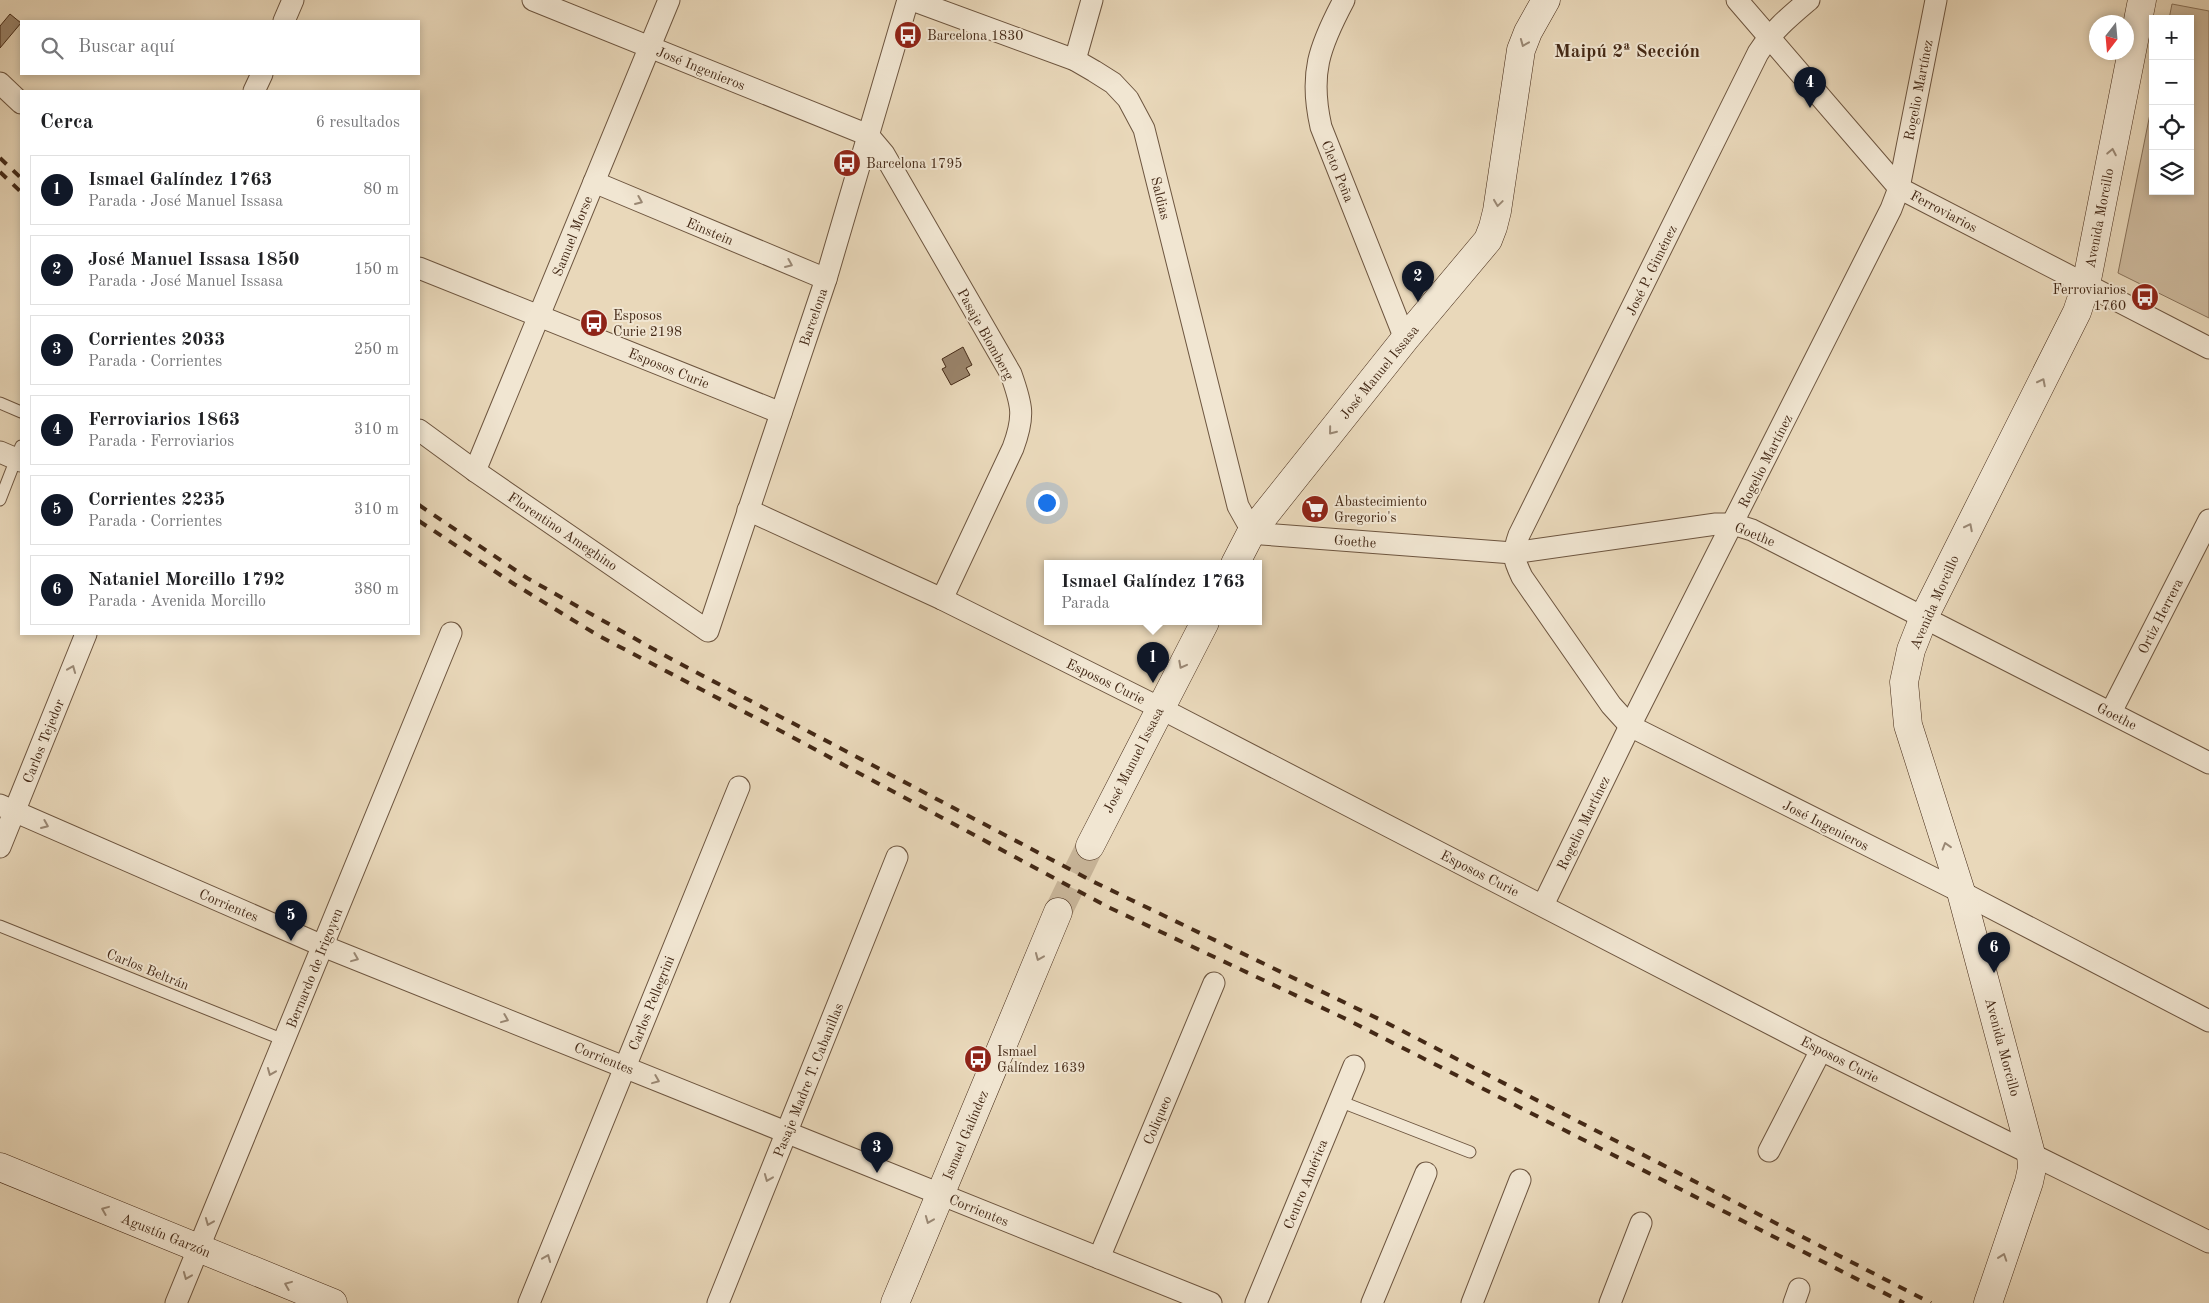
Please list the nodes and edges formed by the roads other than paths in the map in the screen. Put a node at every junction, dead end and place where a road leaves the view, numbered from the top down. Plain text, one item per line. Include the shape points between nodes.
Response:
1 (293, 0) edge
2 (533, 0) edge
3 (669, 0) edge
4 (908, 0) edge
5 (912, 0) edge
6 (1092, 0) edge
7 (1344, 0) edge
8 (1546, 0) edge
9 (1737, 0) edge
10 (1809, 0) edge
11 (1936, 0) edge
12 (2142, 0) edge
13 (284, 20) edge
14 (1769, 36) junction
15 (650, 47) junction
16 (1075, 60) junction
17 (262, 75) edge
18 (0, 83) edge
19 (254, 90) edge
20 (20, 102) edge
21 (868, 135) junction
22 (594, 182) junction
23 (1899, 188) junction
24 (420, 268) edge
25 (826, 279) junction
26 (2086, 286) junction
27 (539, 316) junction
28 (1405, 340) junction
29 (2209, 348) edge
30 (0, 404) edge
31 (20, 412) edge
32 (781, 413) junction
33 (420, 431) edge
34 (15, 454) edge
35 (475, 471) junction
36 (0, 500) edge
37 (748, 510) junction
38 (2209, 520) edge
39 (1733, 524) junction
40 (1252, 531) junction
41 (1513, 553) junction
42 (1237, 560) edge
43 (942, 599) junction
44 (1924, 618) junction
45 (1203, 625) edge
46 (708, 630) joint
47 (451, 633) dead end
48 (86, 635) edge
49 (1160, 708) junction
50 (2111, 712) junction
51 (1630, 726) junction
52 (2209, 763) edge
53 (739, 787) dead end
54 (7, 808) edge
55 (1090, 846) tunnel mouth
56 (0, 847) edge
57 (898, 857) dead end
58 (1961, 892) junction
59 (1542, 905) junction
60 (1058, 912) tunnel mouth
61 (0, 926) edge
62 (323, 946) junction
63 (1214, 982) dead end
64 (2209, 1021) edge
65 (284, 1040) junction
66 (1821, 1050) junction
67 (1354, 1066) dead end
68 (625, 1067) junction
69 (1339, 1101) junction
70 (787, 1132) junction
71 (1769, 1151) dead end
72 (1470, 1152) dead end
73 (2031, 1154) junction
74 (0, 1167) edge
75 (1426, 1173) dead end
76 (1520, 1180) dead end
77 (940, 1194) junction
78 (1641, 1223) dead end
79 (2209, 1242) edge
80 (198, 1248) junction
81 (1100, 1258) junction
82 (176, 1303) edge
83 (333, 1303) edge
84 (529, 1303) edge
85 (718, 1303) edge
86 (895, 1303) edge
87 (1211, 1303) edge
88 (1256, 1303) edge
89 (1372, 1303) edge
90 (1472, 1303) edge
91 (1610, 1303) edge
92 (1988, 1303) edge

1 - 13 street
2 - 15 street, José Ingenieros
3 - 15 street, Samuel Morse
4 - 21 street, Barcelona
5 - 16 street, Saldias
6 - 16 street
7 - 28 street, Cleto Peña via 1328,29 1320,53 1314,87 1316,106 1321,127
8 -> 28 main road, José Manuel Issasa via 1521,50 1493,228 1488,240
9 - 14 street, Ferroviarios
10 - 14 street, José P. Giménez
11 - 23 street, Rogelio Martínez
26 -> 12 main road, Avenida Morcillo
14 - 23 street, Ferroviarios
14 - 41 street, José P. Giménez via 1519,535
15 - 21 street, José Ingenieros
15 - 22 street, Samuel Morse
16 - 40 street, Saldias via 1113,83 1128,99 1144,129 1238,506
17 - 19 street
18 - 20 street
21 - 25 street, Barcelona
21 - 43 street, Pasaje Blomberg via 884,154 1011,374 1022,415 1013,448
22 -> 25 street, Einstein
22 - 27 street, Samuel Morse
23 - 26 street, Ferroviarios
23 - 39 street, Rogelio Martínez
24 - 27 street, Esposos Curie
25 - 32 street, Barcelona
26 - 29 street, Ferroviarios
44 -> 26 main road, Avenida Morcillo via 2077,312
27 - 32 street, Esposos Curie
27 - 35 street, Samuel Morse
28 -> 40 main road, José Manuel Issasa
30 - 31 lane
32 - 37 street, Barcelona
33 - 35 street, Florentino Ameghino
34 - 36 lane
35 - 46 street, Florentino Ameghino
37 - 43 street, Esposos Curie
37 - 46 street, Barcelona
38 - 50 street, Ortiz Herrera
39 - 41 street, Goethe
39 - 44 street, Goethe via 1752,530
39 - 51 street, Rogelio Martínez
40 - 41 street, Goethe
40 - 42 main road, José Manuel Issasa
41 - 51 street, José Ingenieros via 1522,577 1611,705
43 - 49 street, Esposos Curie
44 - 50 street, Goethe
58 -> 44 main road, Avenida Morcillo via 1905,706 1907,666
45 -> 49 main road, José Manuel Issasa
47 - 62 street, Bernardo de Irigoyen
54 -> 48 street, Carlos Tejedor
49 - 55 main road, José Manuel Issasa
49 - 59 street, Esposos Curie
50 - 52 street, Goethe
51 - 58 street, José Ingenieros
51 - 59 street, Rogelio Martínez
53 - 68 street, Carlos Pellegrini
54 - 56 street, Carlos Tejedor
54 -> 62 street, Corrientes
57 - 70 street, Pasaje Madre T. Cabanillas
58 - 64 street, José Ingenieros
58 - 73 main road, Avenida Morcillo
59 - 66 street, Esposos Curie
60 -> 77 main road, Ismael Galíndez
61 - 65 lane, Carlos Beltrán
62 - 65 street, Bernardo de Irigoyen
62 -> 68 street, Corrientes
63 - 81 street, Coliqueo
65 -> 80 street, Bernardo de Irigoyen
66 - 71 street
66 - 73 street, Esposos Curie
67 - 69 street, Centro América
68 -> 70 street, Corrientes
84 -> 68 street, Carlos Pellegrini
69 - 72 lane
69 - 88 street, Centro América
70 - 77 street, Corrientes
70 -> 85 street, Pasaje Madre T. Cabanillas
73 - 79 street, Esposos Curie
92 -> 73 main road, Avenida Morcillo via 2029,1182
80 -> 74 main road, Agustín Garzón
75 - 89 street
76 - 90 street
77 - 81 street, Corrientes
77 -> 86 main road, Ismael Galíndez
78 - 91 street
80 -> 82 street, Bernardo de Irigoyen
83 -> 80 main road, Agustín Garzón
81 - 87 street, Corrientes

